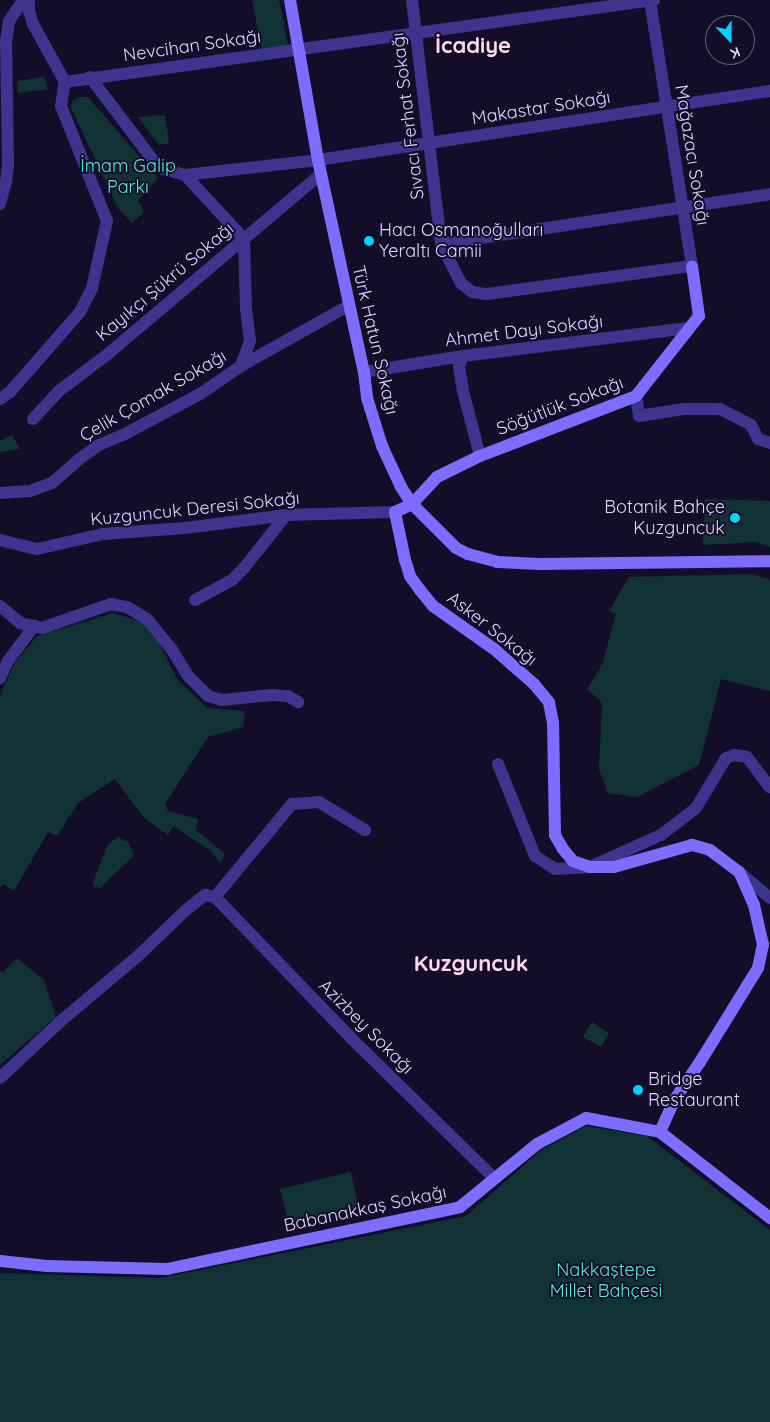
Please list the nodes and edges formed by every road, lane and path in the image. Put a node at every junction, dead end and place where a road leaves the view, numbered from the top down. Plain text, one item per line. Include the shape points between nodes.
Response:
1 (23, 0) edge
2 (29, 0) edge
3 (290, 0) edge
4 (412, 0) edge
5 (650, 0) edge
6 (654, 0) edge
7 (416, 32) junction
8 (299, 49) junction
9 (90, 77) junction
10 (65, 82) junction
11 (770, 91) edge
12 (667, 107) junction
13 (430, 143) junction
14 (318, 160) junction
15 (321, 174) junction
16 (185, 175) junction
17 (3, 182) edge
18 (770, 194) edge
19 (0, 204) edge
20 (683, 208) junction
21 (244, 239) junction
22 (441, 244) junction
23 (692, 266) junction
24 (348, 306) junction
25 (699, 316) joint
26 (688, 328) junction
27 (463, 356) junction
28 (241, 366) junction
29 (364, 372) junction
30 (636, 396) junction
31 (0, 398) edge
32 (33, 418) dead end
33 (770, 443) edge
34 (480, 456) junction
35 (0, 493) edge
36 (412, 504) junction
37 (396, 512) junction
38 (286, 516) junction
39 (0, 540) edge
40 (770, 561) edge
41 (195, 600) dead end
42 (0, 606) edge
43 (34, 626) junction
44 (0, 678) edge
45 (298, 702) dead end
46 (498, 764) dead end
47 (770, 787) edge
48 (365, 830) dead end
49 (590, 867) junction
50 (739, 872) junction
51 (215, 897) junction
52 (770, 898) edge
53 (0, 1078) edge
54 (660, 1132) junction
55 (494, 1178) junction
56 (770, 1218) edge
57 (0, 1261) edge

1 - 17 street via 9,21 6,41
2 - 10 street via 33,24
3 - 8 street, Türk Hatun Sokağı
4 - 7 street, Sıvacı Ferhat Sokağı
5 - 6 street, Nevcihan Sokağı
5 - 7 street, Nevcihan Sokağı
5 - 12 street, Mağazacı Sokağı
7 - 8 street, Nevcihan Sokağı
7 - 13 street, Sıvacı Ferhat Sokağı
8 - 9 street, Nevcihan Sokağı
8 - 14 street, Türk Hatun Sokağı
9 - 10 street, Nevcihan Sokağı
9 - 16 street via 153,160 163,169
10 - 31 street via 61,106 103,206 107,221 105,234 92,288 80,312 10,392
11 - 12 street, Makastar Sokağı
12 - 13 street, Makastar Sokağı
12 - 20 street, Mağazacı Sokağı
13 - 14 street, Makastar Sokağı
13 - 22 street, Sıvacı Ferhat Sokağı
14 - 15 street, Türk Hatun Sokağı
14 - 16 street, Makastar Sokağı
15 - 21 street, Kayıkçı Şükrü Sokağı
15 - 24 street, Türk Hatun Sokağı
16 - 21 street
17 - 19 street
18 - 20 street
20 - 22 street
20 - 23 street, Mağazacı Sokağı
21 - 28 street via 250,341
21 - 32 street, Kayıkçı Şükrü Sokağı via 59,391
22 - 23 street, Sıvacı Ferhat Sokağı via 461,283 472,292 487,294
23 - 25 street, Mağazacı Sokağı
24 - 28 street, Çelik Çomak Sokağı
24 - 29 street, Türk Hatun Sokağı
25 - 26 street, Söğütlük Sokağı
26 - 27 street, Ahmet Dayı Sokağı
26 - 30 street, Söğütlük Sokağı
27 - 29 street, Ahmet Dayı Sokağı
27 - 34 street via 459,366 463,391
28 - 35 street, Çelik Çomak Sokağı via 200,394 99,445 52,483 30,491
29 - 36 street, Türk Hatun Sokağı via 367,398 382,446
30 - 33 street via 639,416 683,409 720,410 751,425 758,439
30 - 34 street, Söğütlük Sokağı
34 - 36 street, Söğütlük Sokağı via 437,477
36 - 37 street
36 - 40 street, Türk Hatun Sokağı via 456,548 497,562
37 - 38 street, Kuzguncuk Deresi Sokağı
37 - 49 street, Asker Sokağı via 405,560 410,576 420,590 434,606 494,649 534,684 549,702 553,723 556,835 573,861
38 - 39 street, Kuzguncuk Deresi Sokağı via 103,534 37,549
38 - 41 street via 232,580
42 - 43 street via 20,623
43 - 44 street via 8,661
43 - 45 street via 42,628 111,604 127,607 147,619 208,696 221,700 288,696
46 - 49 street via 535,856 555,869
47 - 49 street via 747,757 734,755 726,758 696,808 661,836
48 - 51 street via 319,802 292,804
49 - 50 street via 614,866 692,845 710,850
50 - 52 street
50 - 54 street via 754,904 763,945 758,968 675,1099
51 - 53 street via 206,895 185,911
51 - 55 street, Azizbey Sokağı via 351,1038
54 - 55 street, Babanakkaş Sokağı via 586,1118 536,1144
54 - 56 street, Babanakkaş Sokağı
55 - 57 street, Babanakkaş Sokağı via 460,1207 166,1269 47,1266

